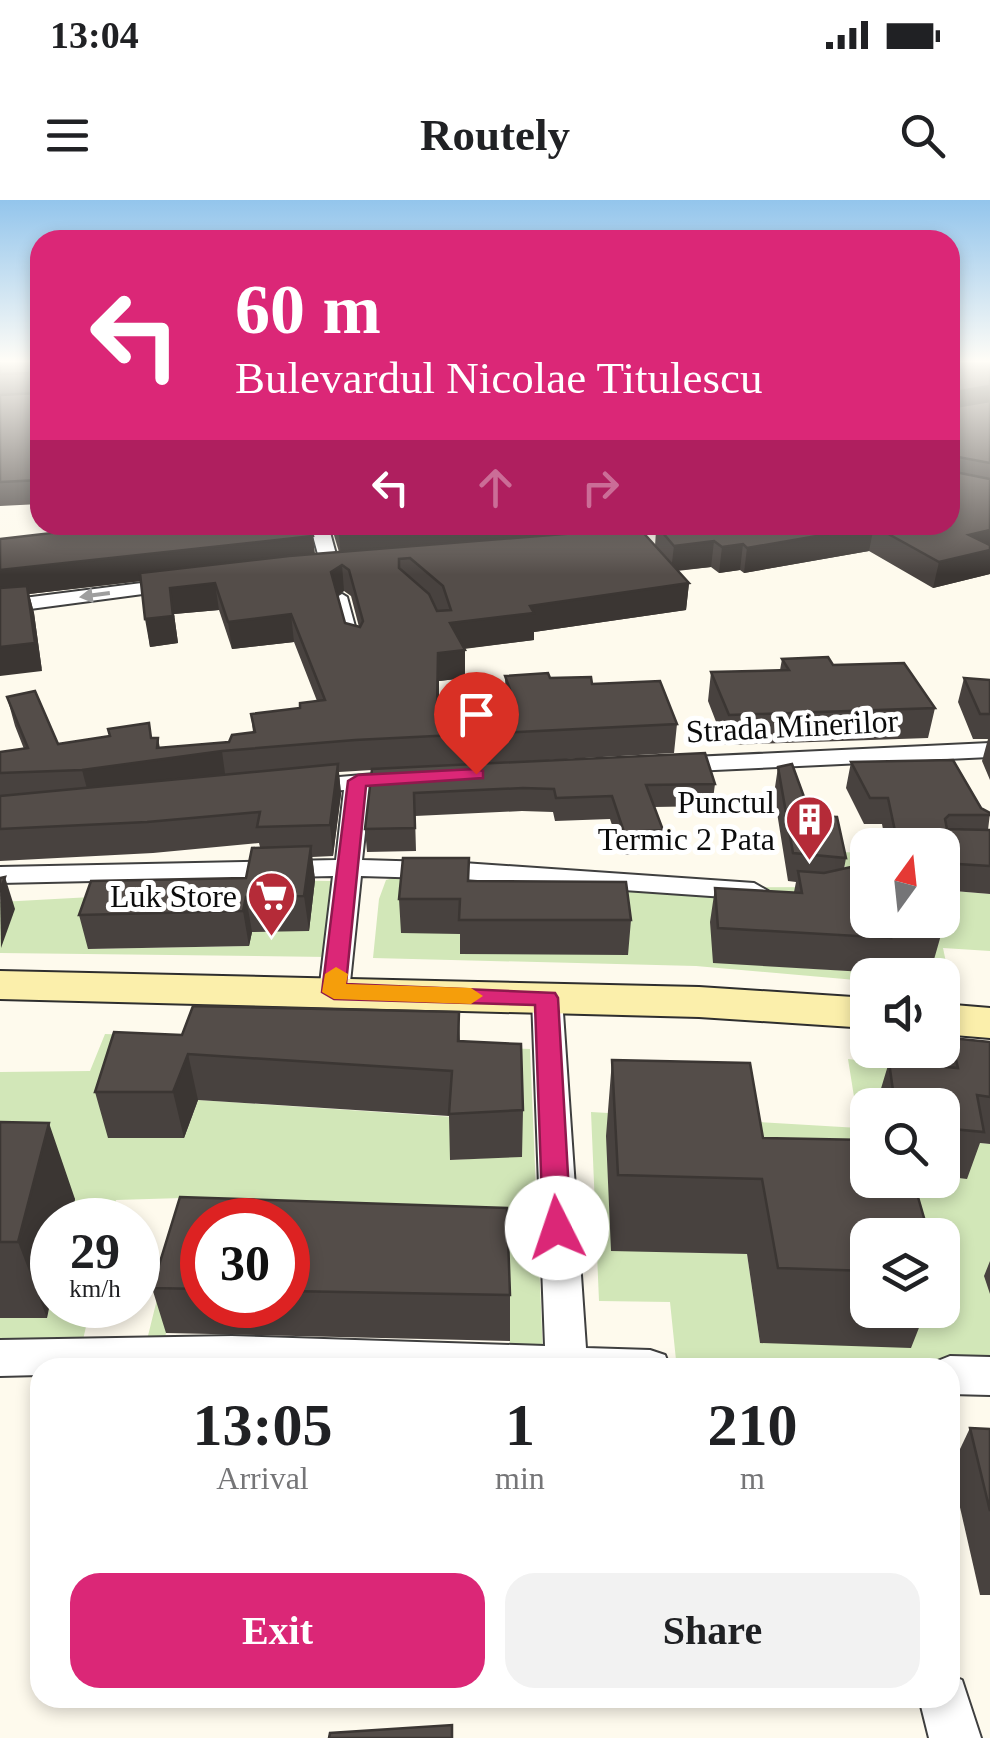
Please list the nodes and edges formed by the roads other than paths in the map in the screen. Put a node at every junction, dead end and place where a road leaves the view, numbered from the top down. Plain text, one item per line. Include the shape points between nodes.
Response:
1 (324, 535) edge
2 (304, 571) edge
3 (199, 582) edge
4 (342, 596) edge
5 (0, 607) edge
6 (356, 649) edge
7 (941, 750) junction
8 (990, 750) edge
9 (653, 766) edge
10 (436, 777) edge
11 (358, 781) junction
12 (960, 783) edge
13 (283, 788) edge
14 (348, 868) junction
15 (0, 875) edge
16 (778, 893) edge
17 (0, 985) edge
18 (334, 992) junction
19 (546, 998) junction
20 (850, 1012) edge
21 (960, 1021) edge
22 (990, 1024) edge
23 (0, 1358) edge
24 (366, 1358) edge
25 (566, 1358) edge
26 (960, 1376) edge
27 (990, 1376) edge
28 (947, 1708) edge
29 (955, 1738) edge

1 - 2 street via 340,571
3 -> 5 street
4 - 6 lane
7 - 8 street, Strada Minerilor
7 - 9 street, Strada Minerilor
7 - 12 street
10 - 11 street
11 - 13 street
11 - 14 street
14 - 15 street
14 - 16 street
14 - 18 street
17 - 18 main road
18 - 19 main road
19 - 20 main road
19 - 25 street
21 - 22 main road
23 - 24 street
26 - 27 street
28 - 29 street

